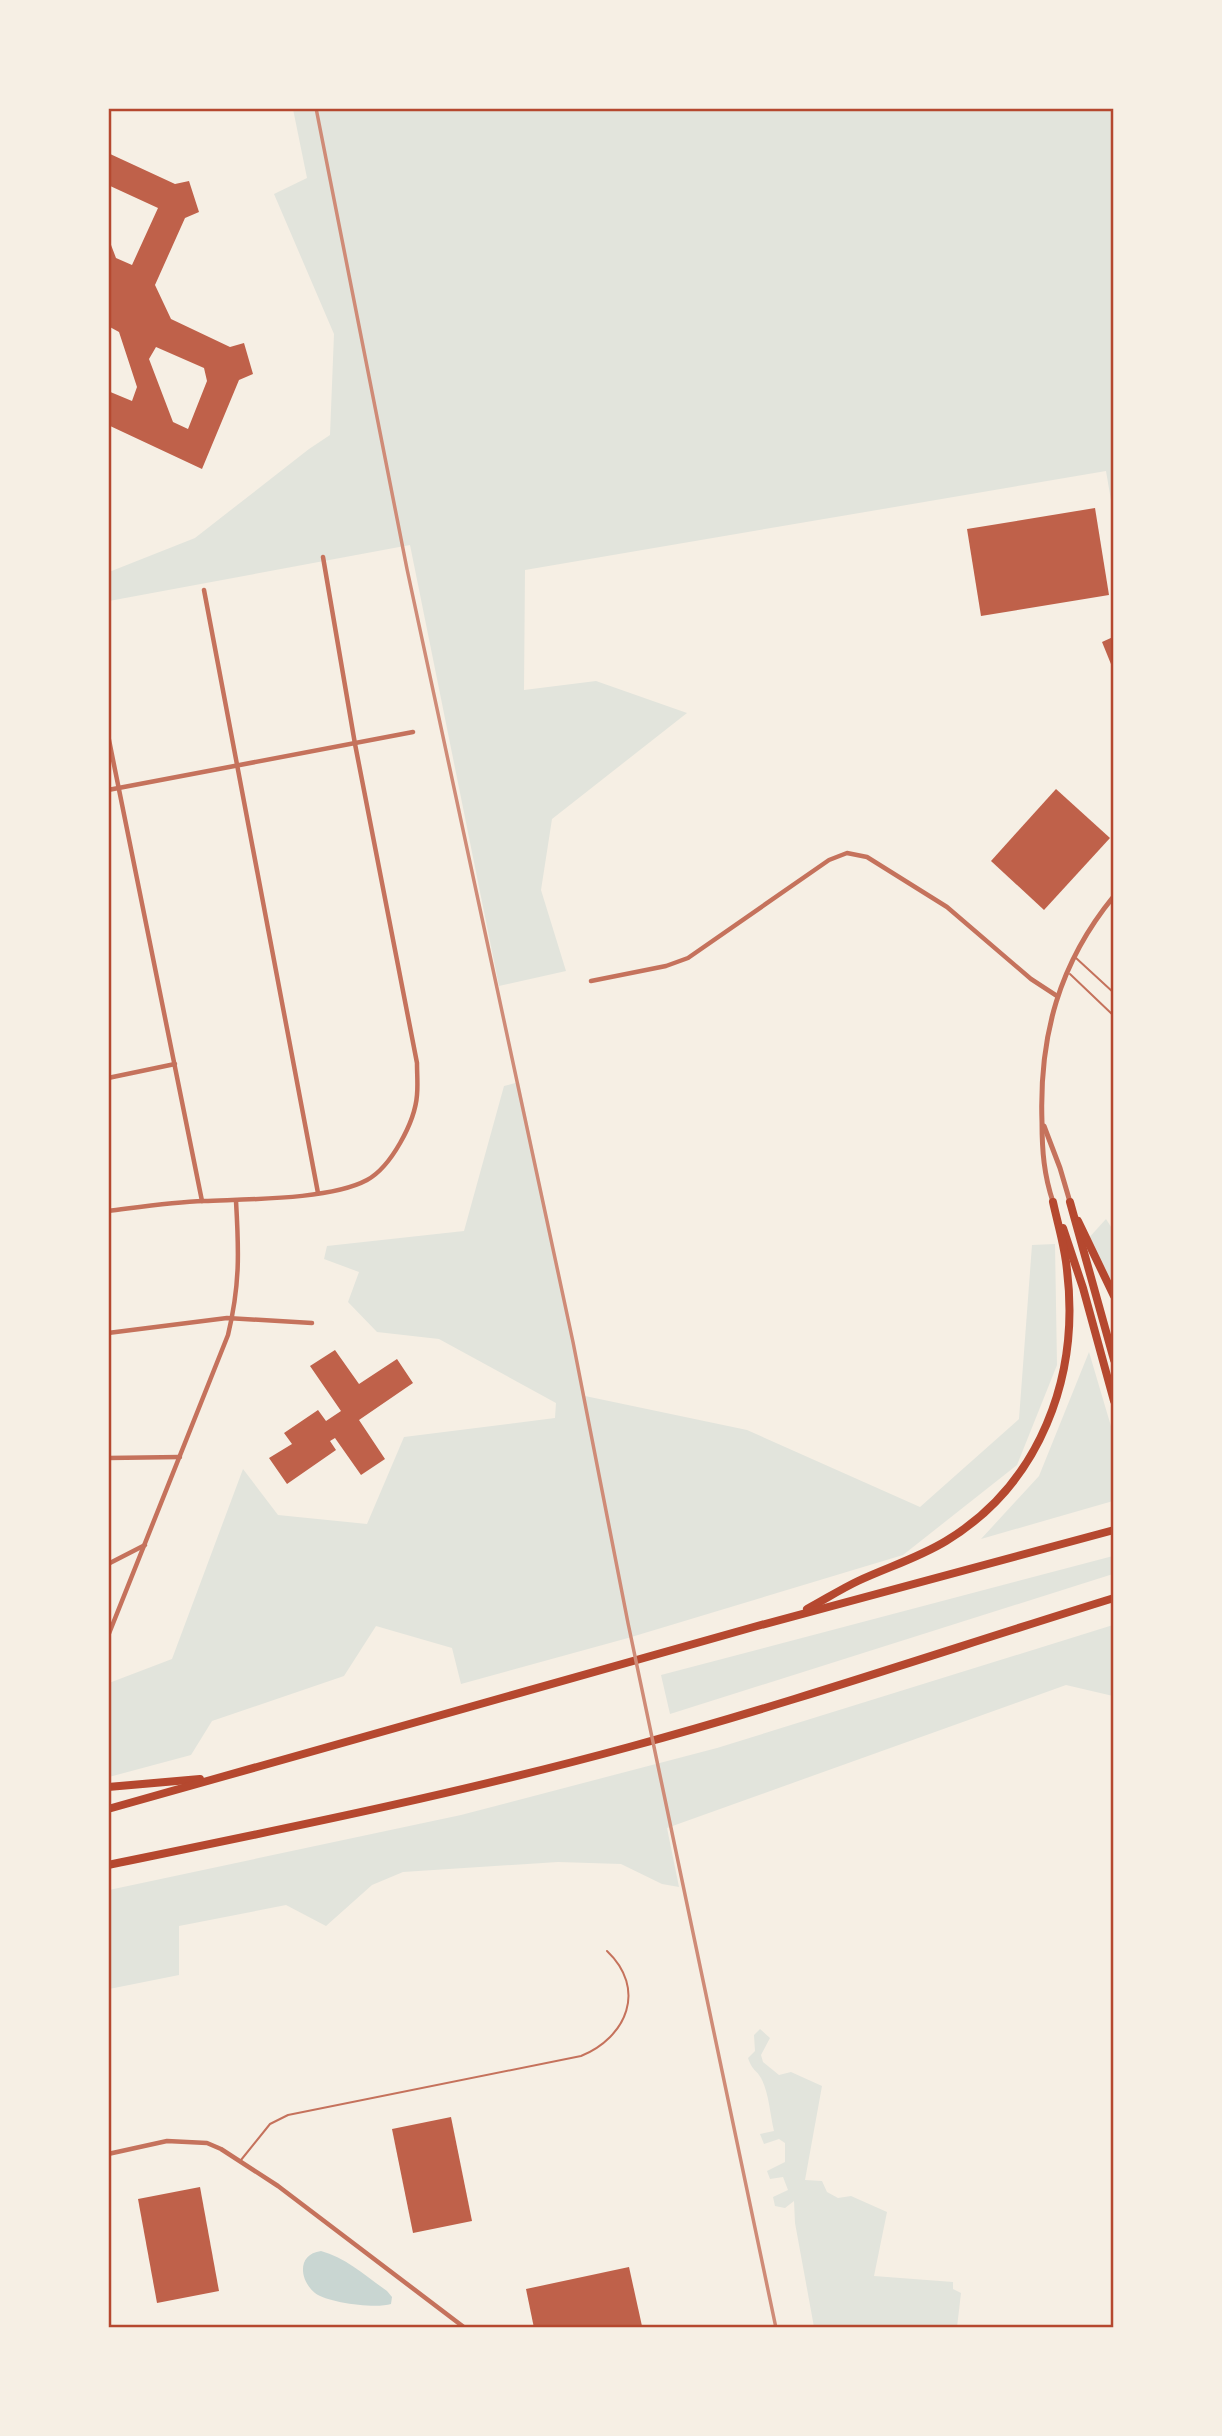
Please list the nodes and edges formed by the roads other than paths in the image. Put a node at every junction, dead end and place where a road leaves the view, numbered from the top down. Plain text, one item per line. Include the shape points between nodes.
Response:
1 (323, 557) dead end
2 (204, 590) dead end
3 (413, 732) dead end
4 (108, 735) edge
5 (355, 744) junction
6 (237, 766) junction
7 (119, 788) junction
8 (108, 790) edge
9 (1114, 895) edge
10 (1074, 956) junction
11 (1067, 971) junction
12 (591, 981) dead end
13 (1114, 993) edge
14 (1057, 996) junction
15 (1114, 1016) edge
16 (175, 1064) junction
17 (108, 1078) edge
18 (1042, 1120) junction
19 (318, 1193) junction
20 (202, 1201) junction
21 (236, 1201) junction
22 (1053, 1202) junction
23 (1070, 1202) junction
24 (108, 1211) edge
25 (1114, 1296) edge
26 (232, 1319) junction
27 (312, 1322) dead end
28 (108, 1333) edge
29 (1114, 1360) edge
30 (1114, 1401) edge
31 (180, 1457) junction
32 (108, 1458) edge
33 (1114, 1530) edge
34 (145, 1545) junction
35 (108, 1564) edge
36 (1114, 1598) edge
37 (794, 1616) junction
38 (108, 1636) edge
39 (218, 1777) junction
40 (108, 1787) edge
41 (108, 1809) edge
42 (108, 1865) edge
43 (607, 1951) dead end
44 (108, 2154) edge
45 (241, 2160) junction
46 (465, 2328) edge

1 - 5 street
2 - 6 street
3 - 5 street
4 - 7 street
5 - 6 street
5 - 19 street via 417,1063 417,1095 412,1118 387,1164 368,1180 340,1191
6 - 7 street
6 - 19 street
7 - 8 street
7 - 16 street
9 - 10 street
10 - 11 street
10 - 13 lane
11 - 14 street
11 - 15 lane
12 - 14 street via 688,958 829,860 847,853 867,857 947,907
14 - 18 street via 1043,1058
16 - 17 street
16 - 20 street
18 - 22 street via 1043,1168
18 - 23 street
19 - 21 street
20 - 21 street
20 - 24 street
21 - 26 street via 240,1264
22 - 30 highway
22 - 37 highway via 1068,1272 1067,1351 1054,1409 1027,1463 992,1507 960,1533
23 - 25 highway
23 - 29 highway
26 - 27 street
26 - 28 street
26 - 31 street
31 - 32 street
31 - 34 street
33 - 37 highway
34 - 35 street
34 - 38 street
36 - 42 highway via 798,1699 626,1748 458,1790
37 - 39 highway
39 - 40 highway
39 - 41 highway
43 - 45 lane via 624,1972 628,2004 616,2032 594,2050 288,2115 270,2123
44 - 45 street via 185,2141 207,2143
45 - 46 street

